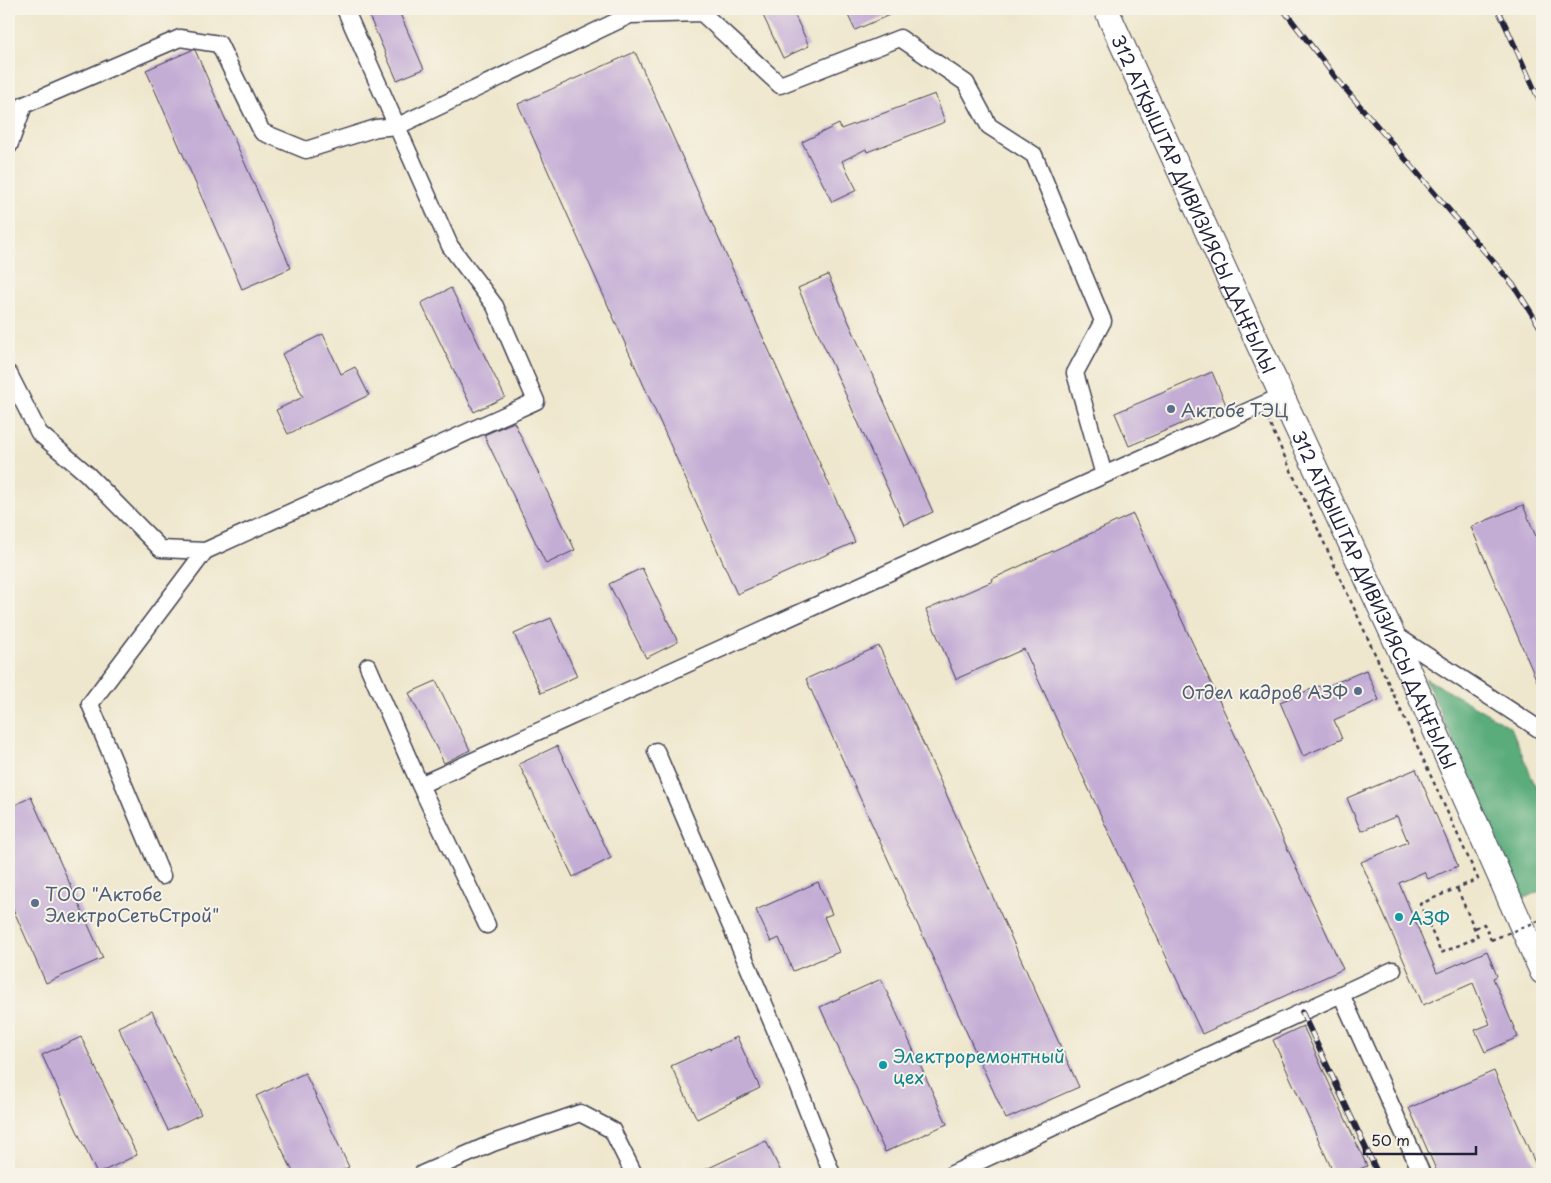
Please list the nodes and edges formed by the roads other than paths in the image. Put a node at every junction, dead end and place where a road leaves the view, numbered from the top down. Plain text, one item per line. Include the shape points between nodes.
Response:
1 (345, 9) edge
2 (1106, 9) edge
3 (398, 126) junction
4 (9, 146) edge
5 (9, 374) edge
6 (1271, 401) junction
7 (1104, 475) junction
8 (205, 551) junction
9 (1392, 633) junction
10 (368, 666) dead end
11 (1542, 731) edge
12 (656, 751) dead end
13 (420, 785) junction
14 (162, 876) dead end
15 (488, 924) dead end
16 (1393, 970) dead end
17 (1542, 972) edge
18 (1341, 994) junction
19 (422, 1174) edge
20 (634, 1174) edge
21 (832, 1174) edge
22 (952, 1174) edge
23 (1422, 1174) edge

1 - 3 lane
2 - 6 highway, 312 АТҚЫШТАР ДИВИЗИЯСЫ ДАҢҒЫЛЫ
3 - 4 lane via 376,128 306,150 262,132 219,44 180,38 24,105
3 - 7 lane via 630,15 702,13 780,85 900,38 966,83 989,126 1034,155 1103,321 1075,373
3 - 8 lane via 450,246 495,306 536,401
5 - 8 lane via 39,433 86,473 161,549
6 - 7 lane
6 - 9 highway, 312 АТҚЫШТАР ДИВИЗИЯСЫ ДАҢҒЫЛЫ
7 - 13 lane
8 - 14 lane via 90,704
9 - 11 lane
9 - 17 highway, 312 АТҚЫШТАР ДИВИЗИЯСЫ ДАҢҒЫЛЫ
10 - 13 lane
12 - 21 lane via 783,1048
13 - 15 lane
16 - 18 lane
18 - 22 lane
18 - 23 lane
19 - 20 lane via 493,1143 580,1113 612,1130

